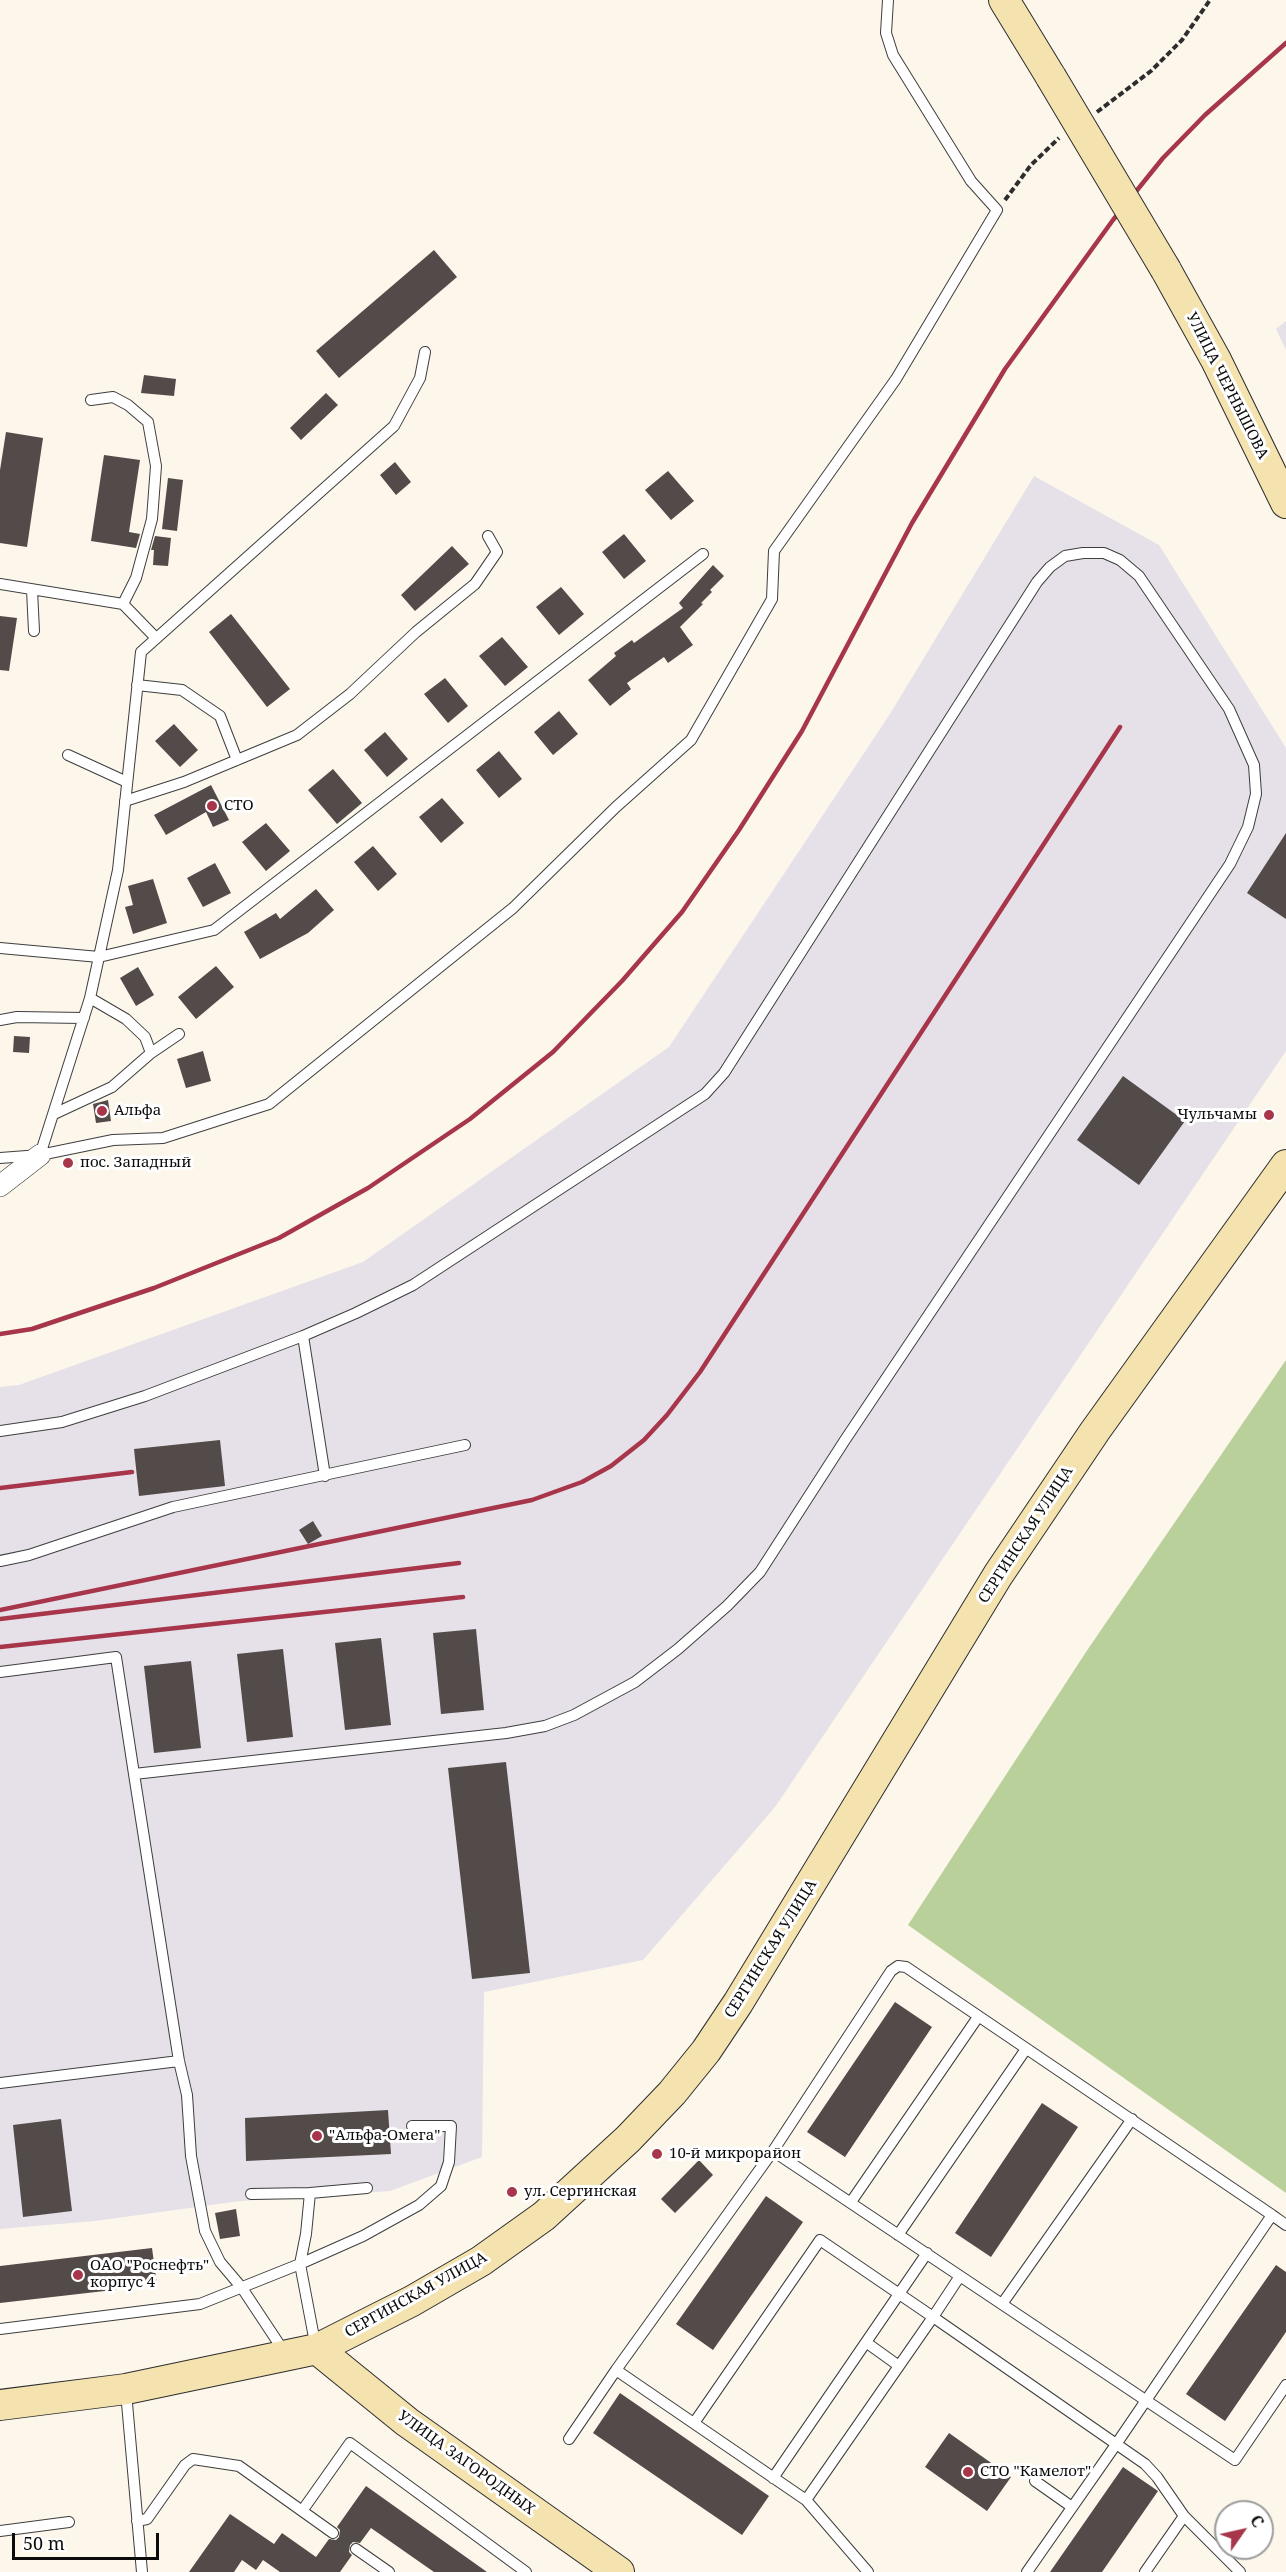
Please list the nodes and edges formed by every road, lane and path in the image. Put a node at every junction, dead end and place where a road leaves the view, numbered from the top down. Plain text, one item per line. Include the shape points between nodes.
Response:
1 (888, 0) edge
2 (1004, 0) edge
3 (1210, 0) edge
4 (1091, 116) dead end
5 (1062, 137) dead end
6 (997, 210) junction
7 (425, 352) dead end
8 (91, 400) dead end
9 (1286, 502) edge
10 (488, 536) dead end
11 (703, 554) dead end
12 (0, 585) edge
13 (32, 590) junction
14 (123, 604) junction
15 (34, 632) dead end
16 (156, 638) junction
17 (137, 685) junction
18 (68, 755) dead end
19 (237, 760) junction
20 (127, 782) junction
21 (125, 801) junction
22 (0, 948) edge
23 (99, 957) junction
24 (90, 998) junction
25 (84, 1018) junction
26 (0, 1020) edge
27 (179, 1034) dead end
28 (151, 1053) junction
29 (54, 1114) junction
30 (40, 1155) junction
31 (0, 1158) edge
32 (1286, 1165) edge
33 (0, 1186) edge
34 (303, 1336) junction
35 (0, 1431) edge
36 (465, 1445) dead end
37 (326, 1476) junction
38 (0, 1562) edge
39 (0, 1672) edge
40 (134, 1774) junction
41 (978, 2016) junction
42 (1026, 2049) junction
43 (179, 2061) junction
44 (0, 2083) edge
45 (1132, 2119) junction
46 (412, 2126) dead end
47 (773, 2151) junction
48 (368, 2188) dead end
49 (310, 2193) junction
50 (251, 2194) dead end
51 (851, 2202) junction
52 (1272, 2215) junction
53 (1286, 2225) edge
54 (898, 2235) junction
55 (927, 2253) junction
56 (300, 2264) junction
57 (960, 2276) junction
58 (242, 2288) junction
59 (899, 2295) junction
60 (1002, 2304) junction
61 (933, 2317) junction
62 (0, 2329) edge
63 (867, 2343) junction
64 (317, 2349) junction
65 (287, 2355) junction
66 (899, 2366) junction
67 (616, 2370) junction
68 (1286, 2385) edge
69 (126, 2389) junction
70 (1146, 2400) junction
71 (0, 2405) edge
72 (694, 2423) junction
73 (568, 2439) dead end
74 (1117, 2443) junction
75 (773, 2478) junction
76 (1035, 2481) dead end
77 (806, 2500) junction
78 (1072, 2507) junction
79 (302, 2511) junction
80 (1184, 2516) junction
81 (137, 2521) junction
82 (69, 2522) dead end
83 (0, 2531) edge
84 (333, 2533) dead end
85 (356, 2549) dead end
86 (604, 2565) edge
87 (142, 2572) edge
88 (389, 2572) edge
89 (526, 2572) edge
90 (868, 2572) edge
91 (1027, 2572) edge
92 (1145, 2572) edge
93 (1240, 2572) edge

1 - 6 lane via 886,33 893,55 971,181
2 - 9 main road, УЛИЦА ЧЕРНЫШОВА, bridge via 1166,270 1216,360
3 - 4 path via 1182,40 1151,71
5 - 6 path via 1030,165
6 - 30 lane via 896,379 774,551 772,598 691,740 513,908 268,1104 163,1138 113,1140
7 - 16 lane via 420,378 394,426
8 - 14 lane via 113,398 148,422 156,466 152,519 136,578
10 - 19 lane via 497,552 475,584 350,694 297,735
11 - 23 lane via 214,930
12 - 13 lane
13 - 14 lane
13 - 15 lane
14 - 16 lane
16 - 17 lane via 141,651
17 - 19 lane via 182,690 220,716
17 - 20 lane
18 - 20 lane
19 - 21 lane
20 - 21 lane
21 - 23 lane via 118,870
22 - 23 lane
23 - 24 lane
24 - 25 lane
24 - 28 lane via 126,1019 145,1037
25 - 26 lane
25 - 29 lane
27 - 28 lane
28 - 29 lane via 112,1087
29 - 30 lane
30 - 31 lane
30 - 33 street
32 - 64 main road, СЕРГИНСКАЯ УЛИЦА via 1095,1431 998,1575 738,2003 672,2093 544,2216 481,2261
34 - 35 lane via 62,1422
34 - 37 lane
34 - 40 lane via 413,1285 705,1094 724,1073 1037,582 1065,556 1083,553 1104,553 1139,576 1243,735 1254,765 1256,794 1248,827 1230,864 760,1572 727,1606 635,1682 545,1726
36 - 37 lane
37 - 38 lane via 173,1507
39 - 40 lane via 116,1657
40 - 43 lane
41 - 42 lane
41 - 47 lane via 906,1967 898,1966 891,1971
41 - 51 lane
42 - 45 lane
42 - 54 lane
43 - 44 lane
43 - 58 lane via 188,2095 191,2156 205,2231 220,2262
45 - 52 lane
45 - 60 lane
46 - 56 lane via 451,2126 449,2162 441,2186 419,2205 363,2236
47 - 51 lane
47 - 67 lane
48 - 49 lane
49 - 50 lane
49 - 56 lane
51 - 54 lane
52 - 53 lane
52 - 70 lane
54 - 55 lane
55 - 57 lane
55 - 59 lane
56 - 58 lane
56 - 64 lane
57 - 60 lane
57 - 61 lane
58 - 62 lane via 200,2304
58 - 65 lane
59 - 61 lane
59 - 63 lane
59 - 72 lane via 820,2240
60 - 70 lane
61 - 66 lane
61 - 74 lane
63 - 66 lane
63 - 75 lane
64 - 65 main road, СЕРГИНСКАЯ УЛИЦА
64 - 86 main road, УЛИЦА ЗАГОРОДНЫХ via 407,2422
65 - 69 main road, СЕРГИНСКАЯ УЛИЦА
66 - 77 lane
67 - 72 lane
67 - 73 lane
68 - 70 lane via 1235,2460
69 - 71 main road, СЕРГИНСКАЯ УЛИЦА
69 - 81 lane
70 - 74 lane
72 - 75 lane
74 - 78 lane
74 - 80 lane via 1157,2477
75 - 77 lane
76 - 78 lane
77 - 90 lane
78 - 91 lane
79 - 81 lane via 239,2466 193,2459 147,2519
79 - 84 lane
79 - 89 lane via 350,2443
80 - 92 lane
80 - 93 lane
81 - 87 lane
82 - 83 lane
85 - 88 lane

